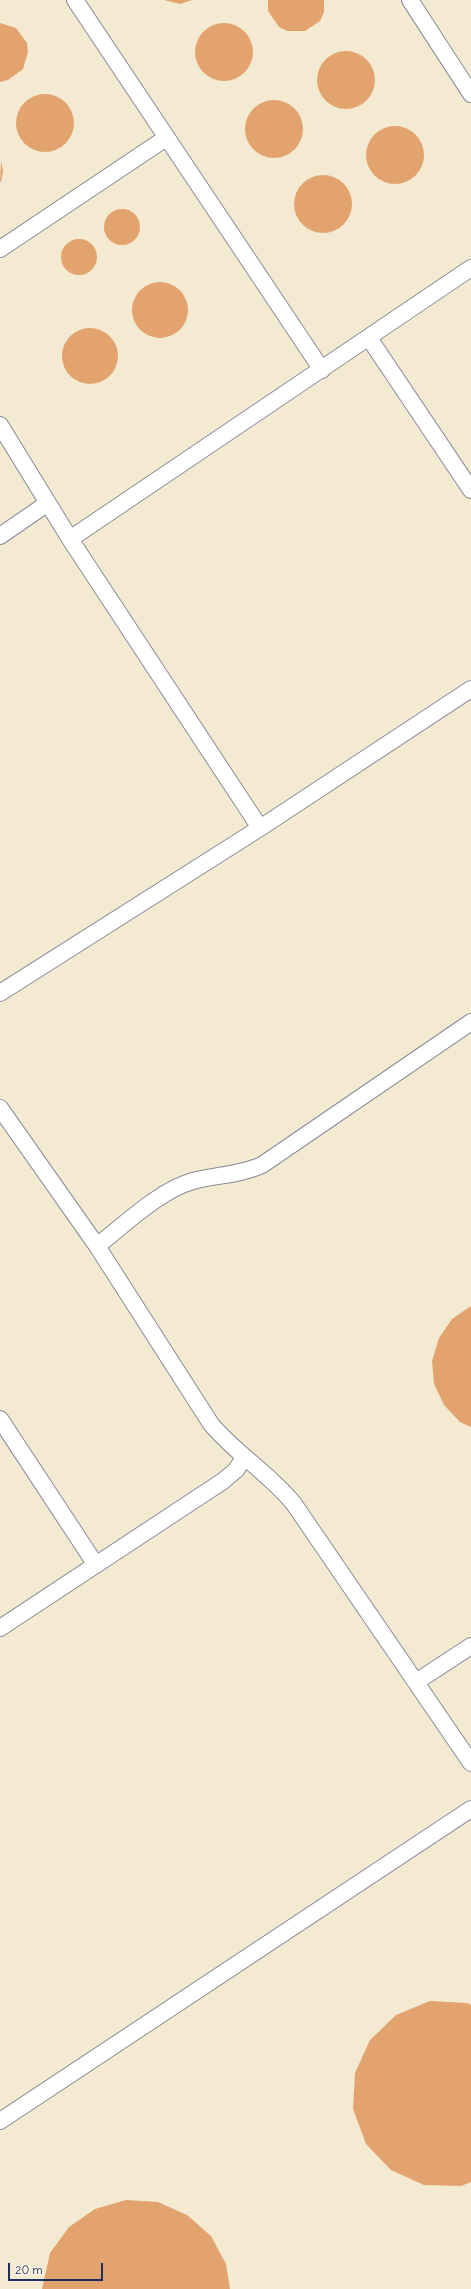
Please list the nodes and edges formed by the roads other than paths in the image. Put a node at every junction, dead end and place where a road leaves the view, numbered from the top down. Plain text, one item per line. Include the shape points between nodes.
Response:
1 (75, 0) edge
2 (410, 0) edge
3 (471, 94) edge
4 (166, 138) junction
5 (0, 249) edge
6 (471, 268) edge
7 (369, 338) junction
8 (322, 370) junction
9 (0, 425) edge
10 (471, 490) edge
11 (48, 503) junction
12 (0, 536) edge
13 (70, 539) junction
14 (471, 689) edge
15 (260, 828) junction
16 (0, 993) edge
17 (471, 1022) edge
18 (0, 1108) edge
19 (97, 1246) junction
20 (0, 1419) edge
21 (244, 1458) junction
22 (96, 1565) junction
23 (0, 1628) edge
24 (471, 1646) edge
25 (416, 1682) junction
26 (471, 1763) edge
27 (471, 1809) edge
28 (0, 2121) edge

1 - 4 lane
2 - 3 lane
4 - 5 lane
4 - 8 lane
6 - 7 lane
7 - 8 lane
7 - 10 lane
8 - 13 lane
9 - 11 lane
11 - 12 lane
11 - 13 lane
13 - 15 lane
14 - 15 lane
15 - 16 lane
17 - 19 lane via 262,1165 248,1171 192,1181 166,1193
18 - 19 lane
19 - 21 lane via 211,1424
20 - 22 lane
21 - 22 lane via 236,1470 223,1481
21 - 25 lane via 282,1490 294,1504
22 - 23 lane
24 - 25 lane
25 - 26 lane
27 - 28 lane

